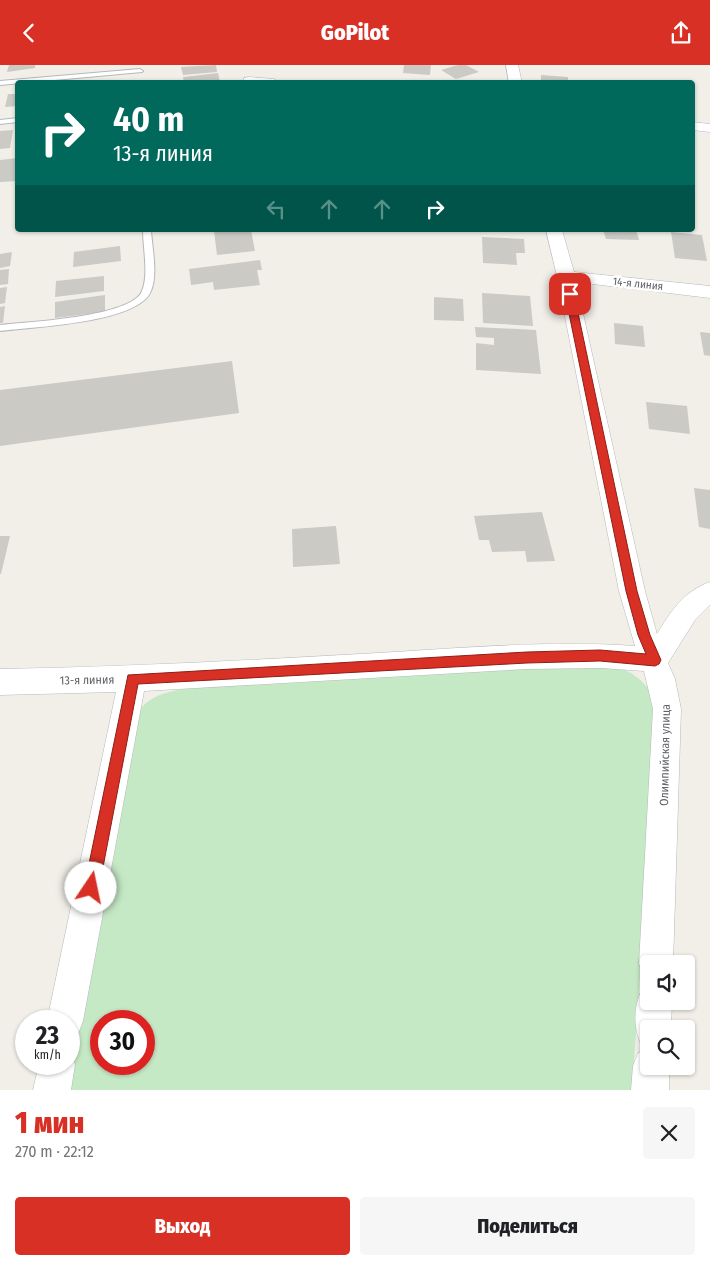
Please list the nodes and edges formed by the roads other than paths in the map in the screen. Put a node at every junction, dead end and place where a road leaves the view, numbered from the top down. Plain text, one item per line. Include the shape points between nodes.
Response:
1 (512, 65) edge
2 (140, 71) edge
3 (35, 80) edge
4 (515, 80) edge
5 (15, 82) edge
6 (0, 83) edge
7 (15, 120) edge
8 (0, 122) edge
9 (695, 127) edge
10 (710, 128) edge
11 (146, 232) edge
12 (555, 232) edge
13 (566, 276) junction
14 (710, 292) edge
15 (0, 328) edge
16 (710, 593) edge
17 (655, 660) junction
18 (132, 679) junction
19 (0, 682) edge
20 (656, 955) edge
21 (67, 1010) edge
22 (55, 1075) edge
23 (651, 1075) edge
24 (52, 1090) edge
25 (650, 1090) edge

1 - 4 street
2 - 3 lane
5 - 6 lane
7 - 8 lane
9 - 10 street
11 - 15 lane via 148,284 146,293 137,303 105,315
12 - 13 street, Олимпийская улица
13 - 14 street, 14-я линия
13 - 17 street, Олимпийская улица via 632,591 644,635
16 - 17 street via 691,605
17 - 18 street, 13-я линия via 600,655 527,657
17 - 20 street, Олимпийская улица via 665,692 667,739
18 - 19 street, 13-я линия
18 - 21 street
22 - 24 street
23 - 25 street

